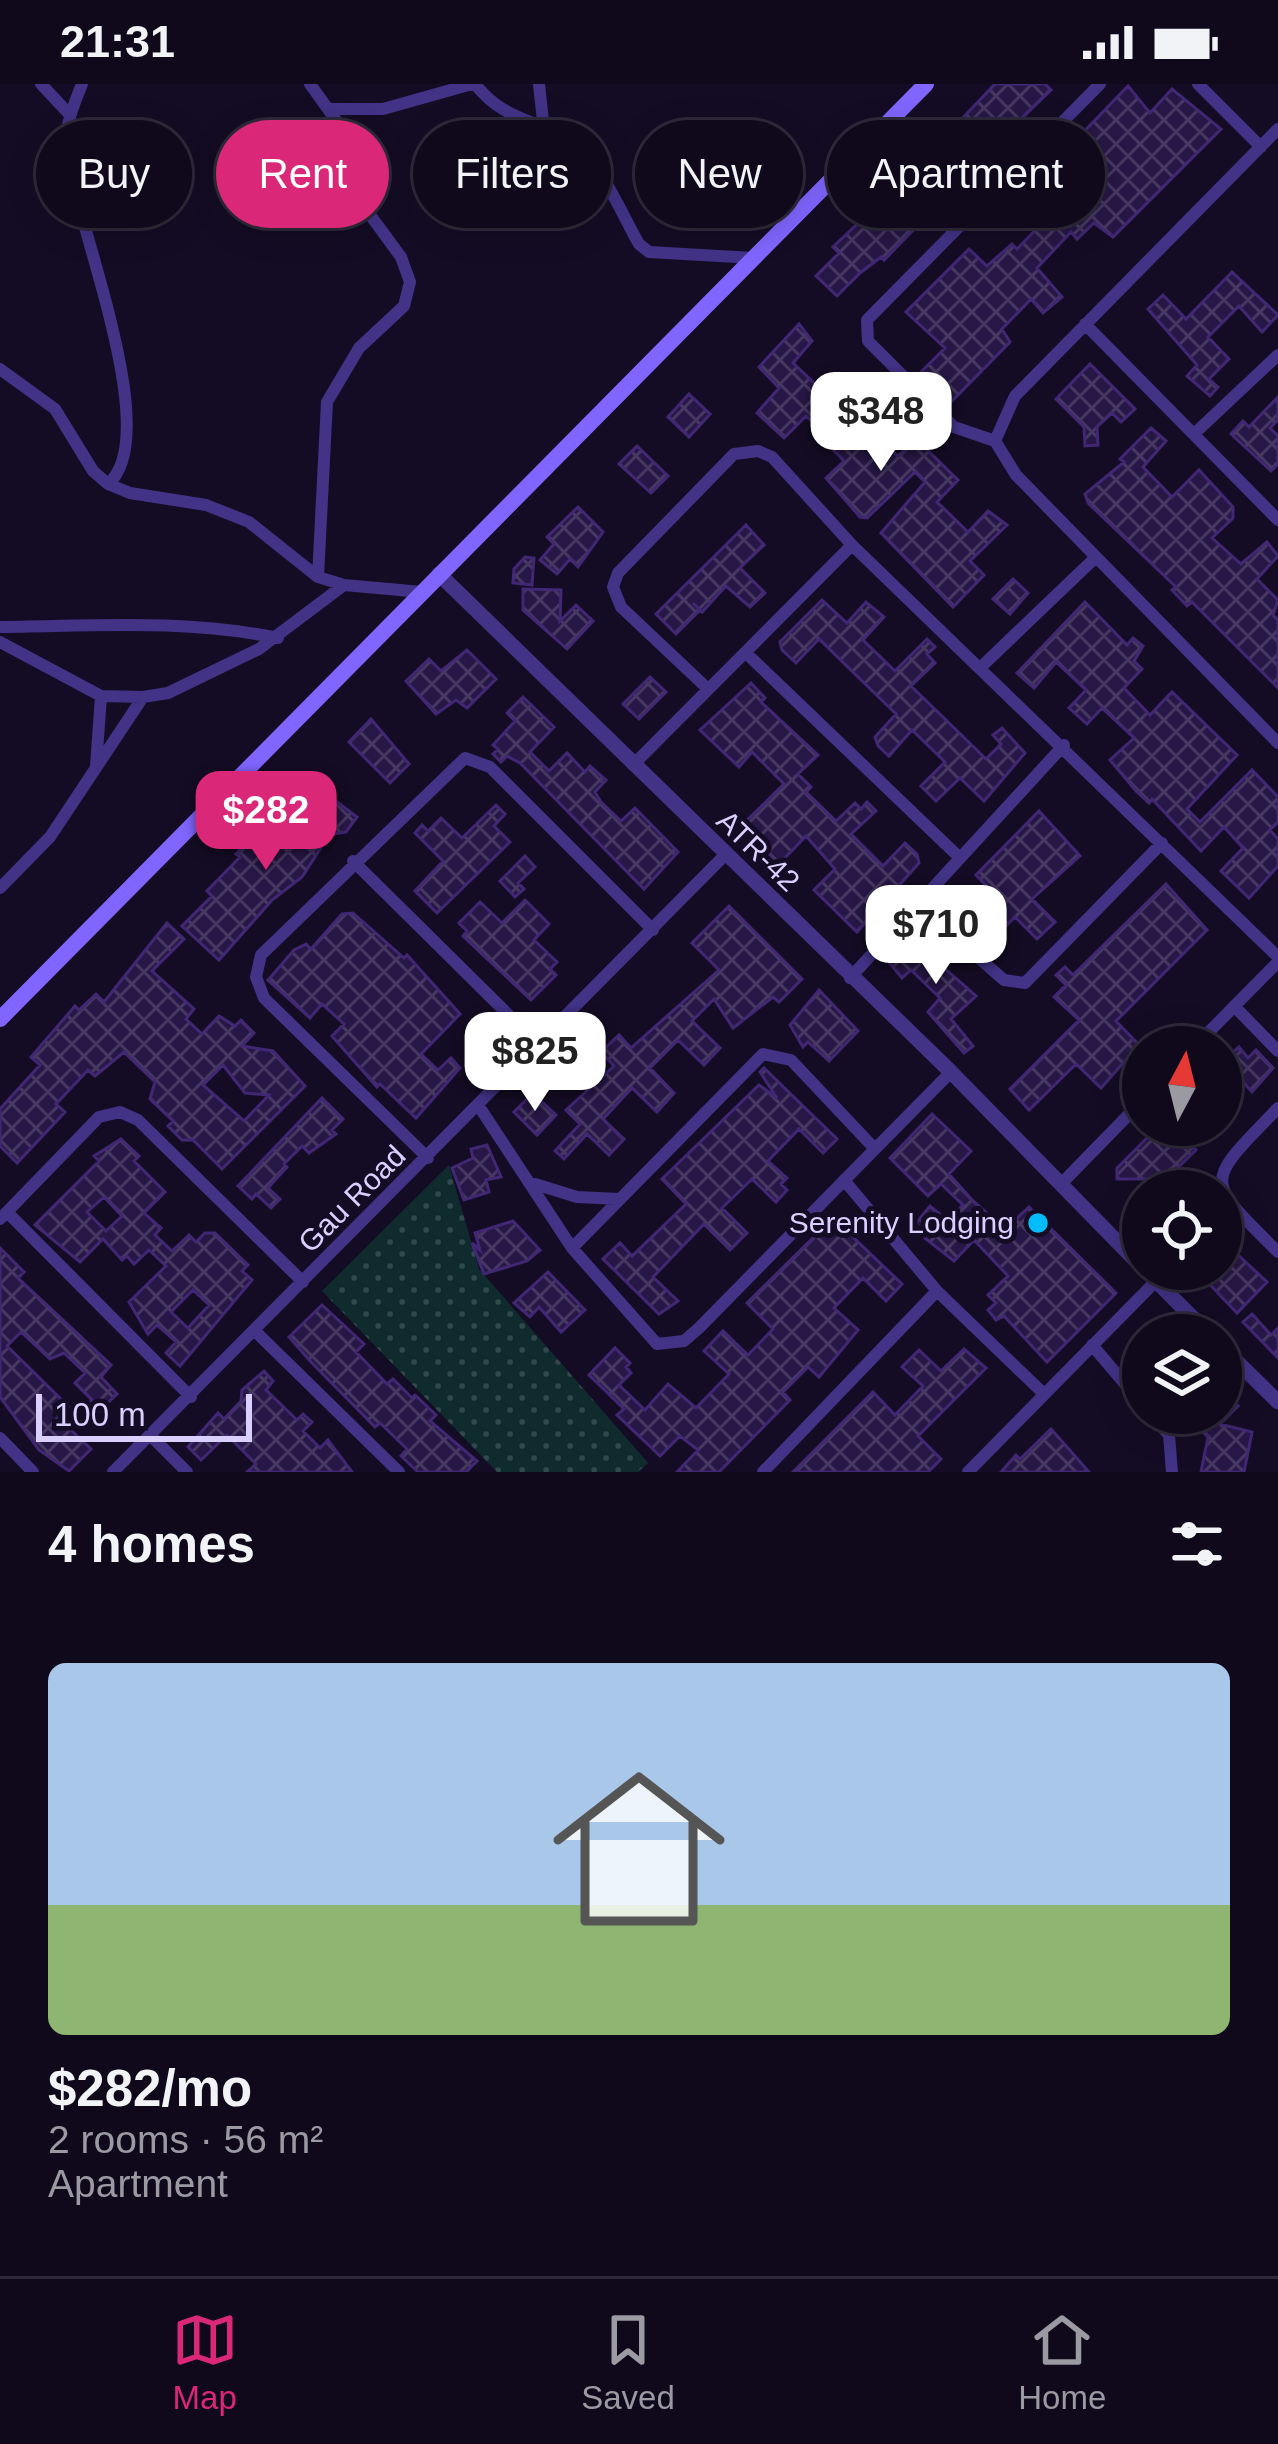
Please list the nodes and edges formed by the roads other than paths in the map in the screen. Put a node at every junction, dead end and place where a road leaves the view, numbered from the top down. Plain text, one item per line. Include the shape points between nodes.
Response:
1 (41, 84) edge
2 (82, 84) edge
3 (310, 84) edge
4 (473, 84) edge
5 (539, 84) edge
6 (926, 84) edge
7 (1100, 84) edge
8 (1198, 84) edge
9 (331, 109) junction
10 (70, 115) junction
11 (522, 120) edge
12 (543, 120) edge
13 (1278, 129) edge
14 (1261, 146) junction
15 (611, 192) edge
16 (754, 258) junction
17 (1085, 325) junction
18 (1278, 355) edge
19 (0, 369) edge
20 (1195, 434) junction
21 (995, 441) junction
22 (108, 484) junction
23 (1278, 520) edge
24 (852, 545) junction
25 (1096, 557) junction
26 (439, 574) junction
27 (318, 577) junction
28 (344, 585) junction
29 (422, 592) junction
30 (0, 627) edge
31 (278, 638) junction
32 (0, 642) edge
33 (747, 653) junction
34 (981, 667) junction
35 (708, 689) junction
36 (101, 696) junction
37 (143, 697) junction
38 (1276, 737) edge
39 (1064, 745) junction
40 (633, 765) junction
41 (96, 766) junction
42 (1162, 843) junction
43 (724, 856) junction
44 (959, 857) junction
45 (353, 862) junction
46 (0, 888) edge
47 (918, 905) junction
48 (653, 929) junction
49 (1278, 959) edge
50 (850, 978) junction
51 (1234, 1006) junction
52 (0, 1019) edge
53 (1214, 1026) edge
54 (539, 1046) junction
55 (1278, 1051) edge
56 (951, 1072) junction
57 (480, 1108) junction
58 (1278, 1108) edge
59 (1122, 1122) edge
60 (875, 1149) junction
61 (428, 1158) junction
62 (844, 1180) junction
63 (534, 1184) junction
64 (1061, 1184) junction
65 (619, 1199) junction
66 (4, 1216) edge
67 (1122, 1246) edge
68 (572, 1248) junction
69 (1278, 1252) edge
70 (303, 1282) junction
71 (1135, 1290) edge
72 (1165, 1290) edge
73 (937, 1291) junction
74 (1189, 1314) edge
75 (255, 1331) junction
76 (1092, 1345) junction
77 (1242, 1367) edge
78 (1122, 1380) edge
79 (1044, 1394) junction
80 (190, 1397) junction
81 (1278, 1402) edge
82 (1167, 1434) edge
83 (151, 1436) junction
84 (0, 1438) edge
85 (33, 1472) edge
86 (113, 1472) edge
87 (188, 1472) edge
88 (398, 1472) edge
89 (763, 1472) edge
90 (968, 1472) edge
91 (1172, 1472) edge

1 - 10 street
2 - 10 street
3 - 9 street
4 - 9 street via 383,109
4 - 11 street via 493,107
5 - 12 street
6 - 16 main road
7 - 21 street via 867,320 868,341 954,427
8 - 14 street
9 - 27 street via 343,130 354,193 410,282 404,306 359,348 327,401
10 - 22 street via 69,163 127,413 122,466
13 - 14 street
14 - 17 street
15 - 16 street via 649,252
16 - 26 main road
17 - 20 street
17 - 21 street via 1015,396
18 - 20 street
19 - 22 street via 55,409
20 - 23 street
21 - 25 street via 1016,476
22 - 27 street via 249,522
24 - 33 street
24 - 34 street
24 - 35 street via 772,457 745,450 718,471 613,587 621,607
25 - 34 street
25 - 38 street
26 - 29 main road
26 - 40 street, ATR-42
27 - 28 street
28 - 29 street
28 - 31 street
29 - 52 main road
30 - 31 street via 124,622 223,626
31 - 37 street via 168,693
32 - 36 street
33 - 35 street
33 - 44 street
34 - 39 street
35 - 40 street
36 - 37 street
36 - 41 street
37 - 41 street
39 - 42 street
39 - 44 street
40 - 43 street, ATR-42
41 - 46 street via 50,837
42 - 47 street via 1025,982 1004,980
42 - 49 street
43 - 48 street, Gau Road
43 - 50 street, ATR-42
44 - 47 street
45 - 48 street via 454,764 473,758
45 - 54 street
45 - 61 street via 260,955 259,988
47 - 50 street
48 - 54 street, Gau Road
49 - 51 street
50 - 56 street, ATR-42
51 - 53 street
51 - 55 street
54 - 57 street, Gau Road
56 - 60 street
56 - 64 street, ATR-42
57 - 61 street, Gau Road
57 - 63 street
58 - 69 street via 1226,1163 1220,1181 1224,1198
59 - 64 street
60 - 62 street
60 - 65 street via 791,1060 763,1054
61 - 70 street, Gau Road
62 - 68 street via 699,1328 670,1345 657,1344
62 - 73 street
63 - 65 street
63 - 68 street
64 - 67 street, ATR-42
65 - 68 street
66 - 70 street via 99,1117 120,1112 139,1120
66 - 80 street
70 - 75 street, Gau Road
71 - 76 street
72 - 74 street, ATR-42
73 - 79 street
73 - 89 street
75 - 80 street, Gau Road
75 - 88 street
76 - 78 street
76 - 79 street
77 - 81 street
79 - 90 street
80 - 83 street, Gau Road
82 - 91 street
83 - 86 street, Gau Road
83 - 87 street
84 - 85 street

